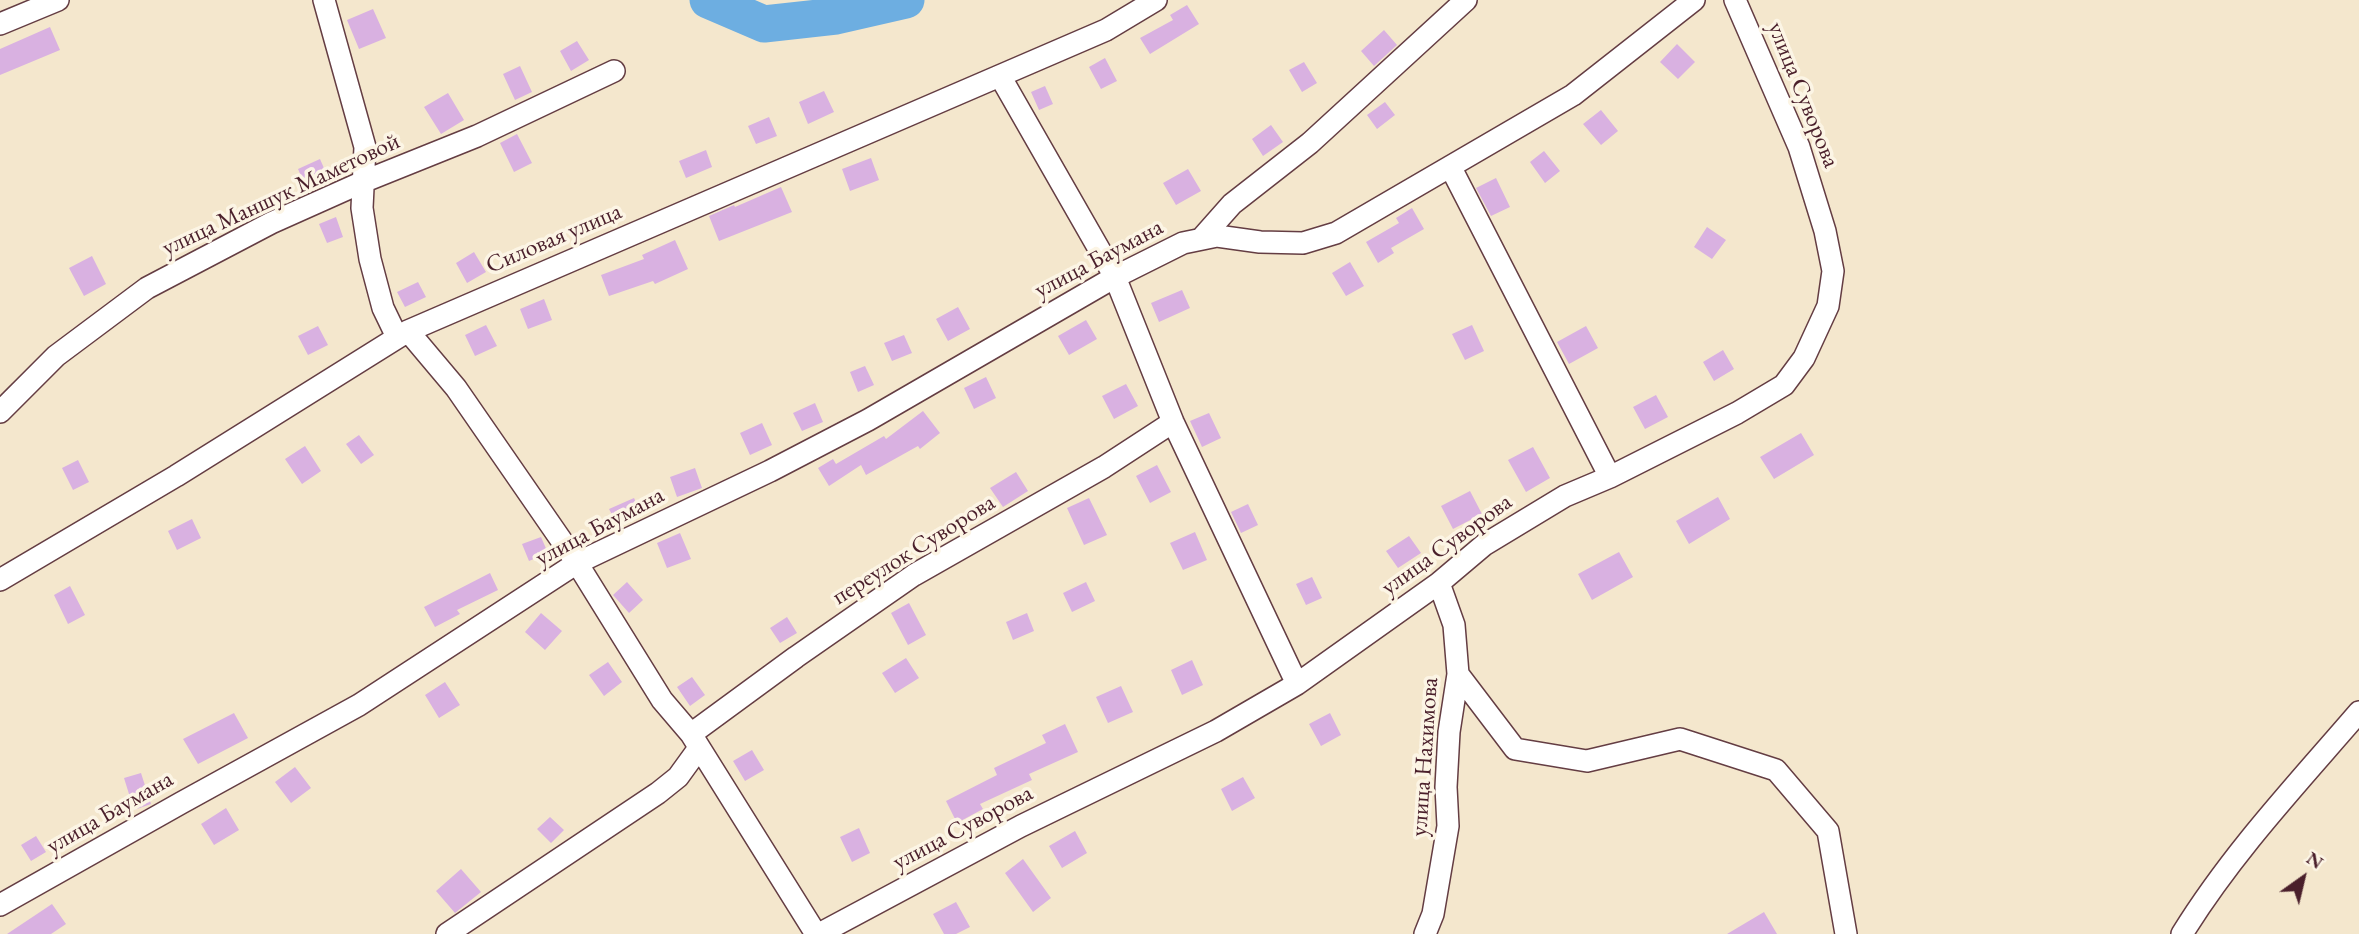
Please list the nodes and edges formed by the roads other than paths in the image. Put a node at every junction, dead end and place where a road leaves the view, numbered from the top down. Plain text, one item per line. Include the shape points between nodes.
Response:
1 (58, 0) edge
2 (324, 0) edge
3 (1156, 0) edge
4 (1466, 0) edge
5 (1695, 0) edge
6 (1735, 0) edge
7 (0, 24) edge
8 (614, 71) dead end
9 (1000, 76) junction
10 (1451, 168) junction
11 (365, 181) junction
12 (1201, 239) junction
13 (1115, 277) junction
14 (402, 334) junction
15 (0, 412) edge
16 (1174, 422) junction
17 (1610, 477) junction
18 (578, 563) junction
19 (0, 580) edge
20 (1439, 583) junction
21 (1458, 674) junction
22 (1297, 684) junction
23 (2359, 712) edge
24 (695, 741) junction
25 (0, 905) edge
26 (447, 934) edge
27 (818, 934) edge
28 (1425, 934) edge
29 (1846, 934) edge
30 (2182, 934) edge

1 - 7 street
2 - 11 street via 365,147
3 - 9 street, Силовая улица via 1106,30
4 - 12 street, улица Баумана via 1310,143 1232,204
5 - 10 street, улица Баумана via 1573,95
6 - 17 street, улица Суворова via 1799,147 1825,231 1833,271 1828,306 1804,358 1784,385
8 - 11 street, улица Маншук Маметовой via 477,136
9 - 13 street
9 - 14 street, Силовая улица
10 - 12 street, улица Баумана via 1336,233 1303,243 1217,236
10 - 17 street
11 - 14 street via 362,208 370,259 383,308
11 - 15 street, улица Маншук Маметовой via 271,223 147,288 56,356
12 - 13 street, улица Баумана via 1183,243
13 - 16 street
13 - 18 street, улица Баумана via 868,420
14 - 18 street via 456,388
14 - 19 street, Силовая улица
16 - 22 street
16 - 24 street, переулок Суворова via 914,575 796,657
17 - 20 street, улица Суворова via 1566,496 1484,545
18 - 24 street via 662,700
18 - 25 street, улица Баумана via 359,705
20 - 21 street, улица Нахимова via 1454,625
20 - 22 street, улица Суворова
21 - 28 street, улица Нахимова via 1449,732 1448,826 1433,914
21 - 29 street via 1514,749 1587,761 1680,739 1776,770 1828,831
22 - 27 street, улица Суворова via 1216,731 1021,826
23 - 30 street via 2223,872
24 - 26 street, переулок Суворова via 678,777 658,793
24 - 27 street

